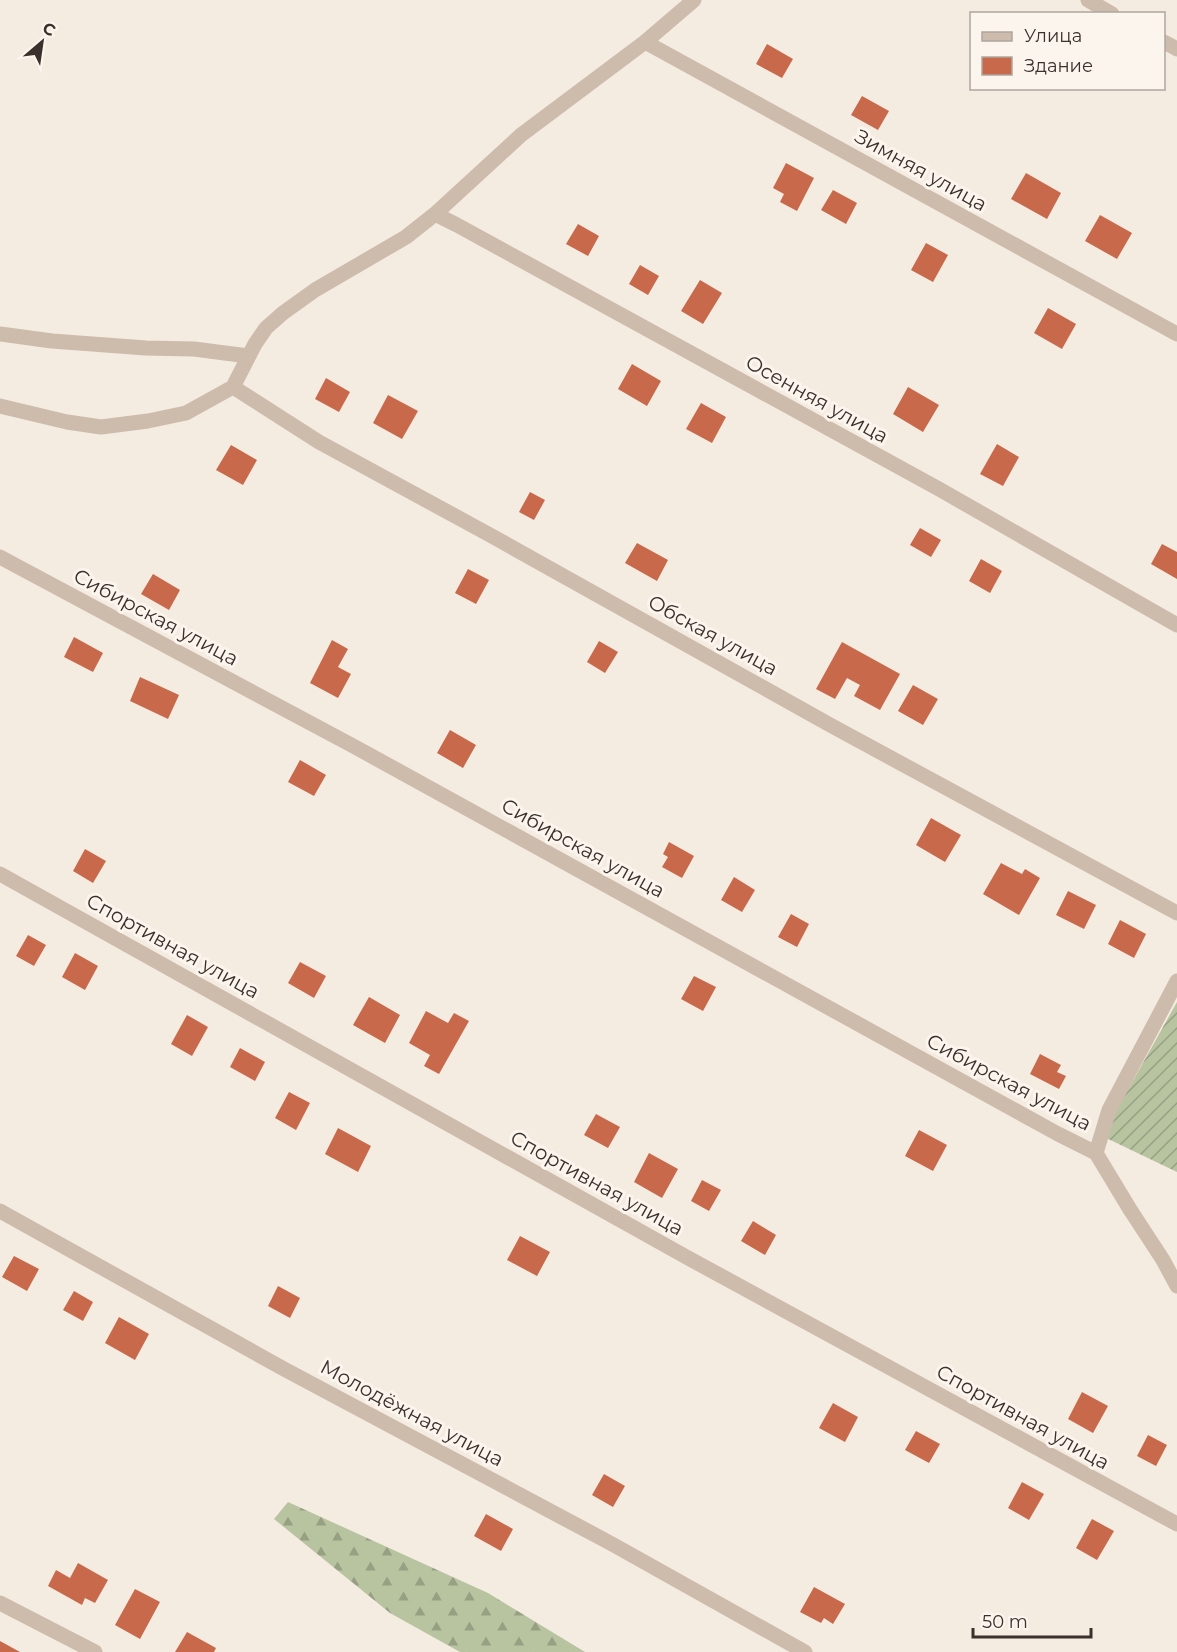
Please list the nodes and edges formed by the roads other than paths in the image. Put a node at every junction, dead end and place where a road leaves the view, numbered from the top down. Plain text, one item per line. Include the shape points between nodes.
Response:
1 (694, 0) edge
2 (1088, 0) edge
3 (1109, 12) edge
4 (645, 42) junction
5 (435, 214) junction
6 (0, 334) edge
7 (1177, 334) edge
8 (248, 356) junction
9 (233, 387) junction
10 (0, 406) edge
11 (0, 557) edge
12 (1177, 625) edge
13 (0, 874) edge
14 (1177, 913) edge
15 (1177, 981) edge
16 (1095, 1153) junction
17 (0, 1211) edge
18 (1177, 1286) edge
19 (1177, 1524) edge
20 (0, 1603) edge
21 (95, 1652) edge
22 (805, 1652) edge

1 - 4 street
2 - 3 street
4 - 5 street via 521,135
4 - 7 street, Зимняя улица
5 - 8 street via 406,237 283,313 266,328
5 - 12 street, Осенняя улица via 939,489
6 - 8 street
8 - 9 street
9 - 10 street via 186,413 101,427
9 - 14 street, Обская улица via 319,441
11 - 16 street, Сибирская улица
13 - 19 street, Спортивная улица via 690,1259
15 - 16 street via 1110,1110
16 - 18 street
17 - 22 street, Молодёжная улица
20 - 21 street

